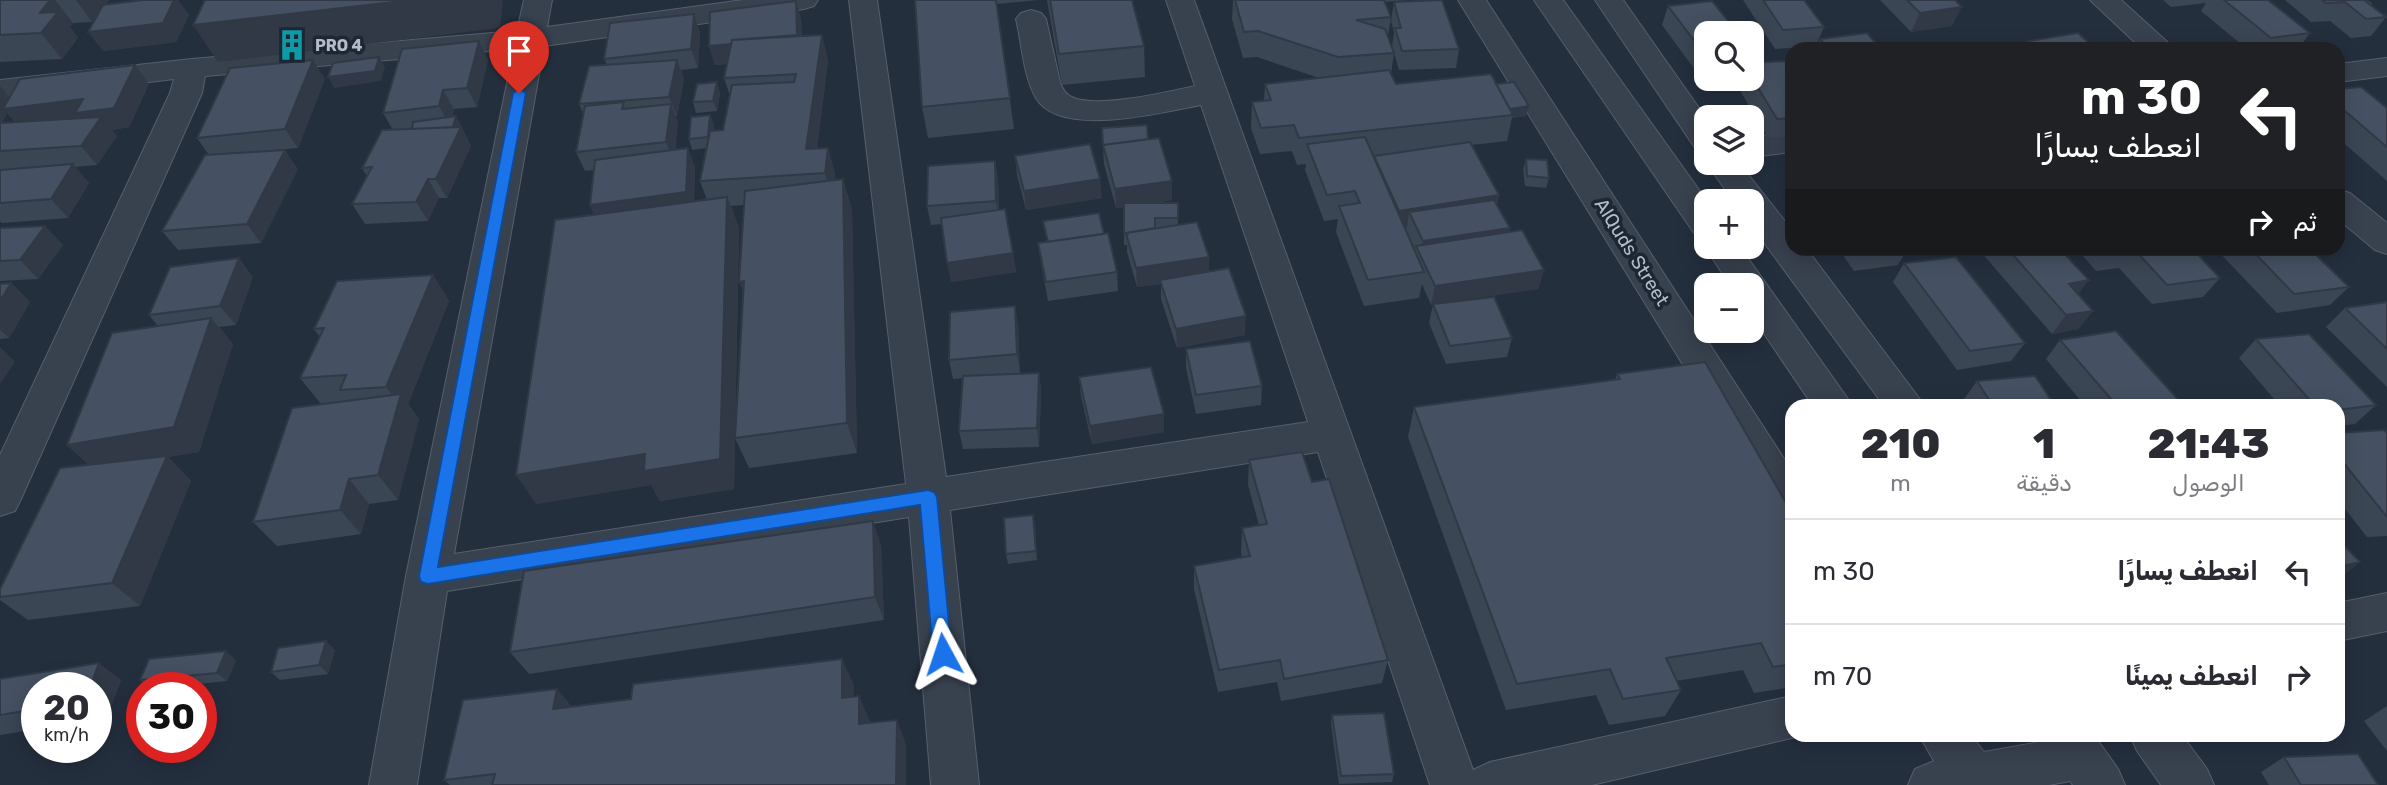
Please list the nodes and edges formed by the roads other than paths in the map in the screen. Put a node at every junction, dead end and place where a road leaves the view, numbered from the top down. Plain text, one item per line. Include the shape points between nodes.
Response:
1 (538, 0) edge
2 (804, 0) edge
3 (863, 0) edge
4 (1180, 0) edge
5 (1472, 0) edge
6 (1548, 0) edge
7 (1609, 0) edge
8 (2104, 0) edge
9 (1031, 19) dead end
10 (529, 39) junction
11 (2152, 42) edge
12 (2387, 67) edge
13 (192, 68) junction
14 (2345, 72) edge
15 (0, 90) edge
16 (1212, 93) junction
17 (1694, 124) edge
18 (1785, 143) edge
19 (1764, 146) edge
20 (2345, 207) edge
21 (1694, 208) edge
22 (1764, 219) edge
23 (2387, 242) edge
24 (1785, 247) edge
25 (1792, 256) edge
26 (1764, 307) edge
27 (1829, 399) edge
28 (1901, 399) edge
29 (1332, 435) junction
30 (1785, 494) edge
31 (928, 497) junction
32 (0, 499) edge
33 (428, 576) junction
34 (2387, 612) edge
35 (2345, 621) edge
36 (1785, 720) edge
37 (1946, 742) edge
38 (2159, 742) edge
39 (2083, 759) edge
40 (1962, 782) edge
41 (393, 785) edge
42 (955, 785) edge
43 (1454, 785) edge
44 (1490, 785) edge
45 (2190, 785) edge

1 - 10 street
2 - 10 street
3 - 31 street
4 - 16 street
5 - 30 street, AlQuds Street
6 - 21 street
7 - 17 street
8 - 11 street
9 - 16 street via 1050,96 1064,108 1093,112
10 - 13 street
10 - 33 street
12 - 14 street
13 - 15 street
13 - 32 street via 186,93
16 - 29 street
18 - 19 street
20 - 23 street
22 - 24 street
25 - 28 street
26 - 27 street
29 - 31 street
29 - 43 street
31 - 33 street
31 - 42 street
33 - 41 street
34 - 35 street
36 - 44 street
37 - 40 street
38 - 45 street
39 - 40 street

